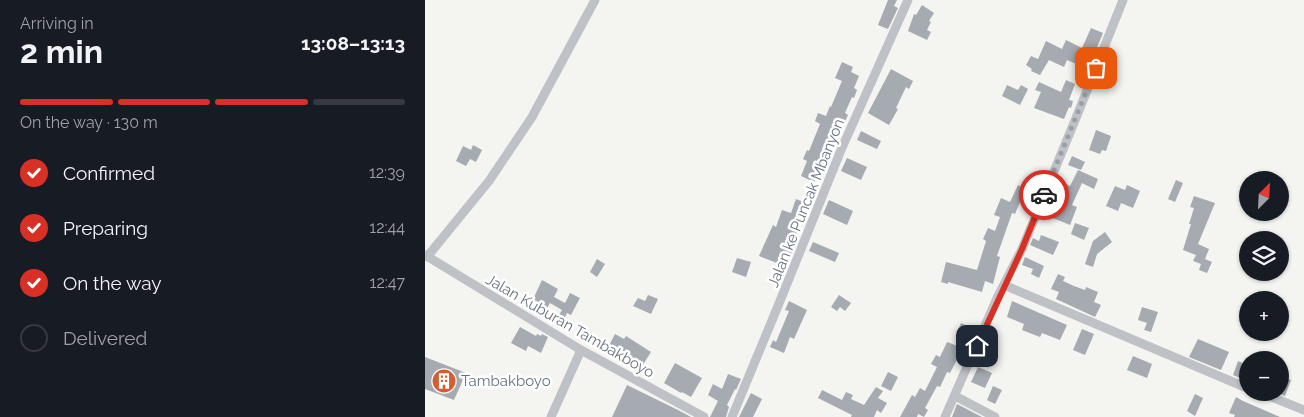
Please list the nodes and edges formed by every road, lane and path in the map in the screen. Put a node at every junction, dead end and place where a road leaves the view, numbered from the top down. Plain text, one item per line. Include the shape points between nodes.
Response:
1 (595, 0) edge
2 (908, 0) edge
3 (1123, 0) edge
4 (426, 256) edge
5 (1004, 285) junction
6 (581, 350) junction
7 (1239, 385) edge
8 (955, 396) junction
9 (1282, 401) edge
10 (1304, 410) edge
11 (551, 417) edge
12 (703, 417) edge
13 (732, 417) edge
14 (945, 417) edge
15 (995, 417) edge

1 - 4 street via 533,117 489,181
2 - 13 street, Jalan ke Puncak Mbanyon via 841,150
3 - 5 street via 1022,249
4 - 6 street, Jalan Kuburan Tambakboyo
5 - 7 street
5 - 8 street
6 - 11 street
6 - 12 street, Jalan Kuburan Tambakboyo
8 - 14 street
8 - 15 street
9 - 10 street

